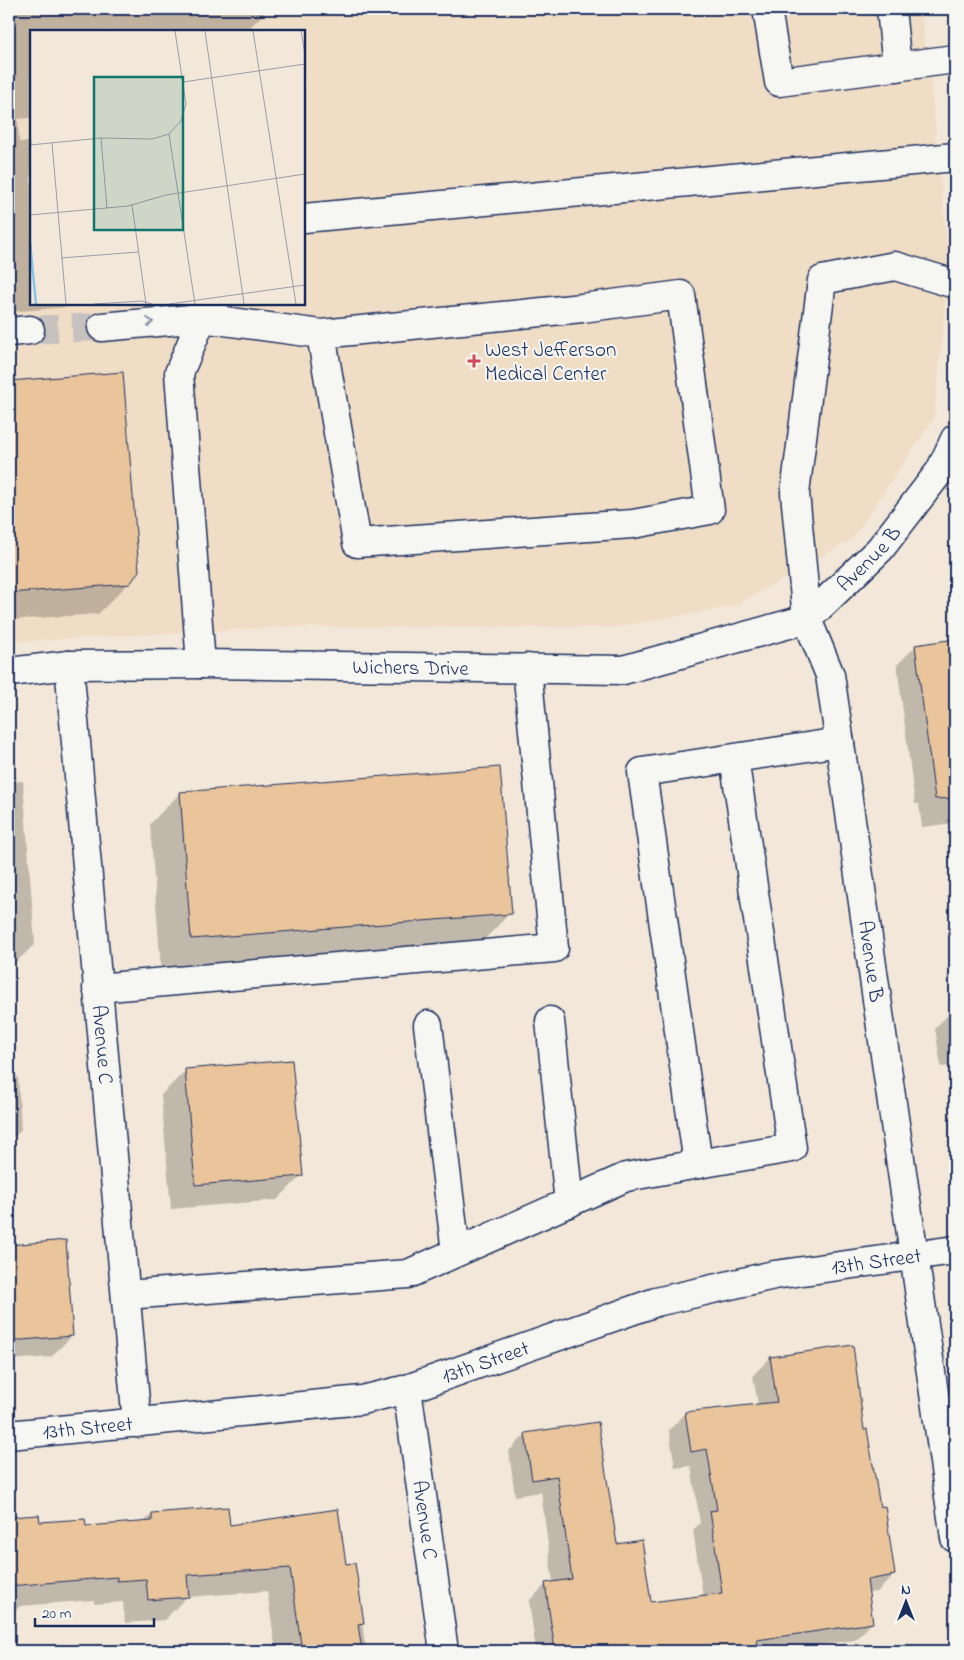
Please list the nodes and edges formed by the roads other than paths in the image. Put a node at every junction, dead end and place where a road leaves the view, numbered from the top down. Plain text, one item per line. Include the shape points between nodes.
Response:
1 (767, 9) edge
2 (891, 9) edge
3 (955, 59) edge
4 (897, 67) junction
5 (955, 157) edge
6 (305, 218) edge
7 (955, 284) edge
8 (209, 311) edge
9 (102, 326) tunnel mouth
10 (321, 334) junction
11 (955, 439) edge
12 (807, 619) junction
13 (201, 664) junction
14 (69, 665) junction
15 (527, 668) junction
16 (9, 672) edge
17 (840, 742) junction
18 (734, 758) junction
19 (98, 988) junction
20 (550, 1021) dead end
21 (428, 1025) dead end
22 (698, 1164) junction
23 (569, 1203) junction
24 (955, 1250) edge
25 (456, 1252) junction
26 (913, 1256) junction
27 (126, 1295) junction
28 (407, 1389) junction
29 (137, 1423) junction
30 (9, 1436) edge
31 (955, 1538) edge
32 (444, 1651) edge

1 - 4 street via 779,82
2 - 4 street
3 - 4 street
5 - 6 street
7 - 12 street via 895,266 822,280 795,493
9 -> 8 street
8 - 10 street
8 - 13 street via 179,374
10 - 10 street via 680,296 710,510 633,524 357,543
11 - 12 street, Avenue B via 940,471 880,549
12 - 15 street, Wichers Drive via 623,670
12 - 17 street, Avenue B via 830,675
13 - 14 street, Wichers Drive
13 - 15 street, Wichers Drive
14 - 16 street, Wichers Drive
14 - 19 street, Avenue C
15 - 19 street via 554,948
17 - 18 street
17 - 26 street, Avenue B
18 - 22 street via 642,772
18 - 22 street via 792,1148
19 - 27 street, Avenue C
20 - 23 street
21 - 25 street
22 - 23 street via 626,1177
23 - 25 street
24 - 26 street, 13th Street
25 - 27 street via 408,1274
26 - 28 street, 13th Street via 774,1275 656,1302
26 - 31 street, Avenue B
27 - 29 street, Avenue C
28 - 29 street, 13th Street via 362,1400
28 - 32 street, Avenue C
29 - 30 street, 13th Street

